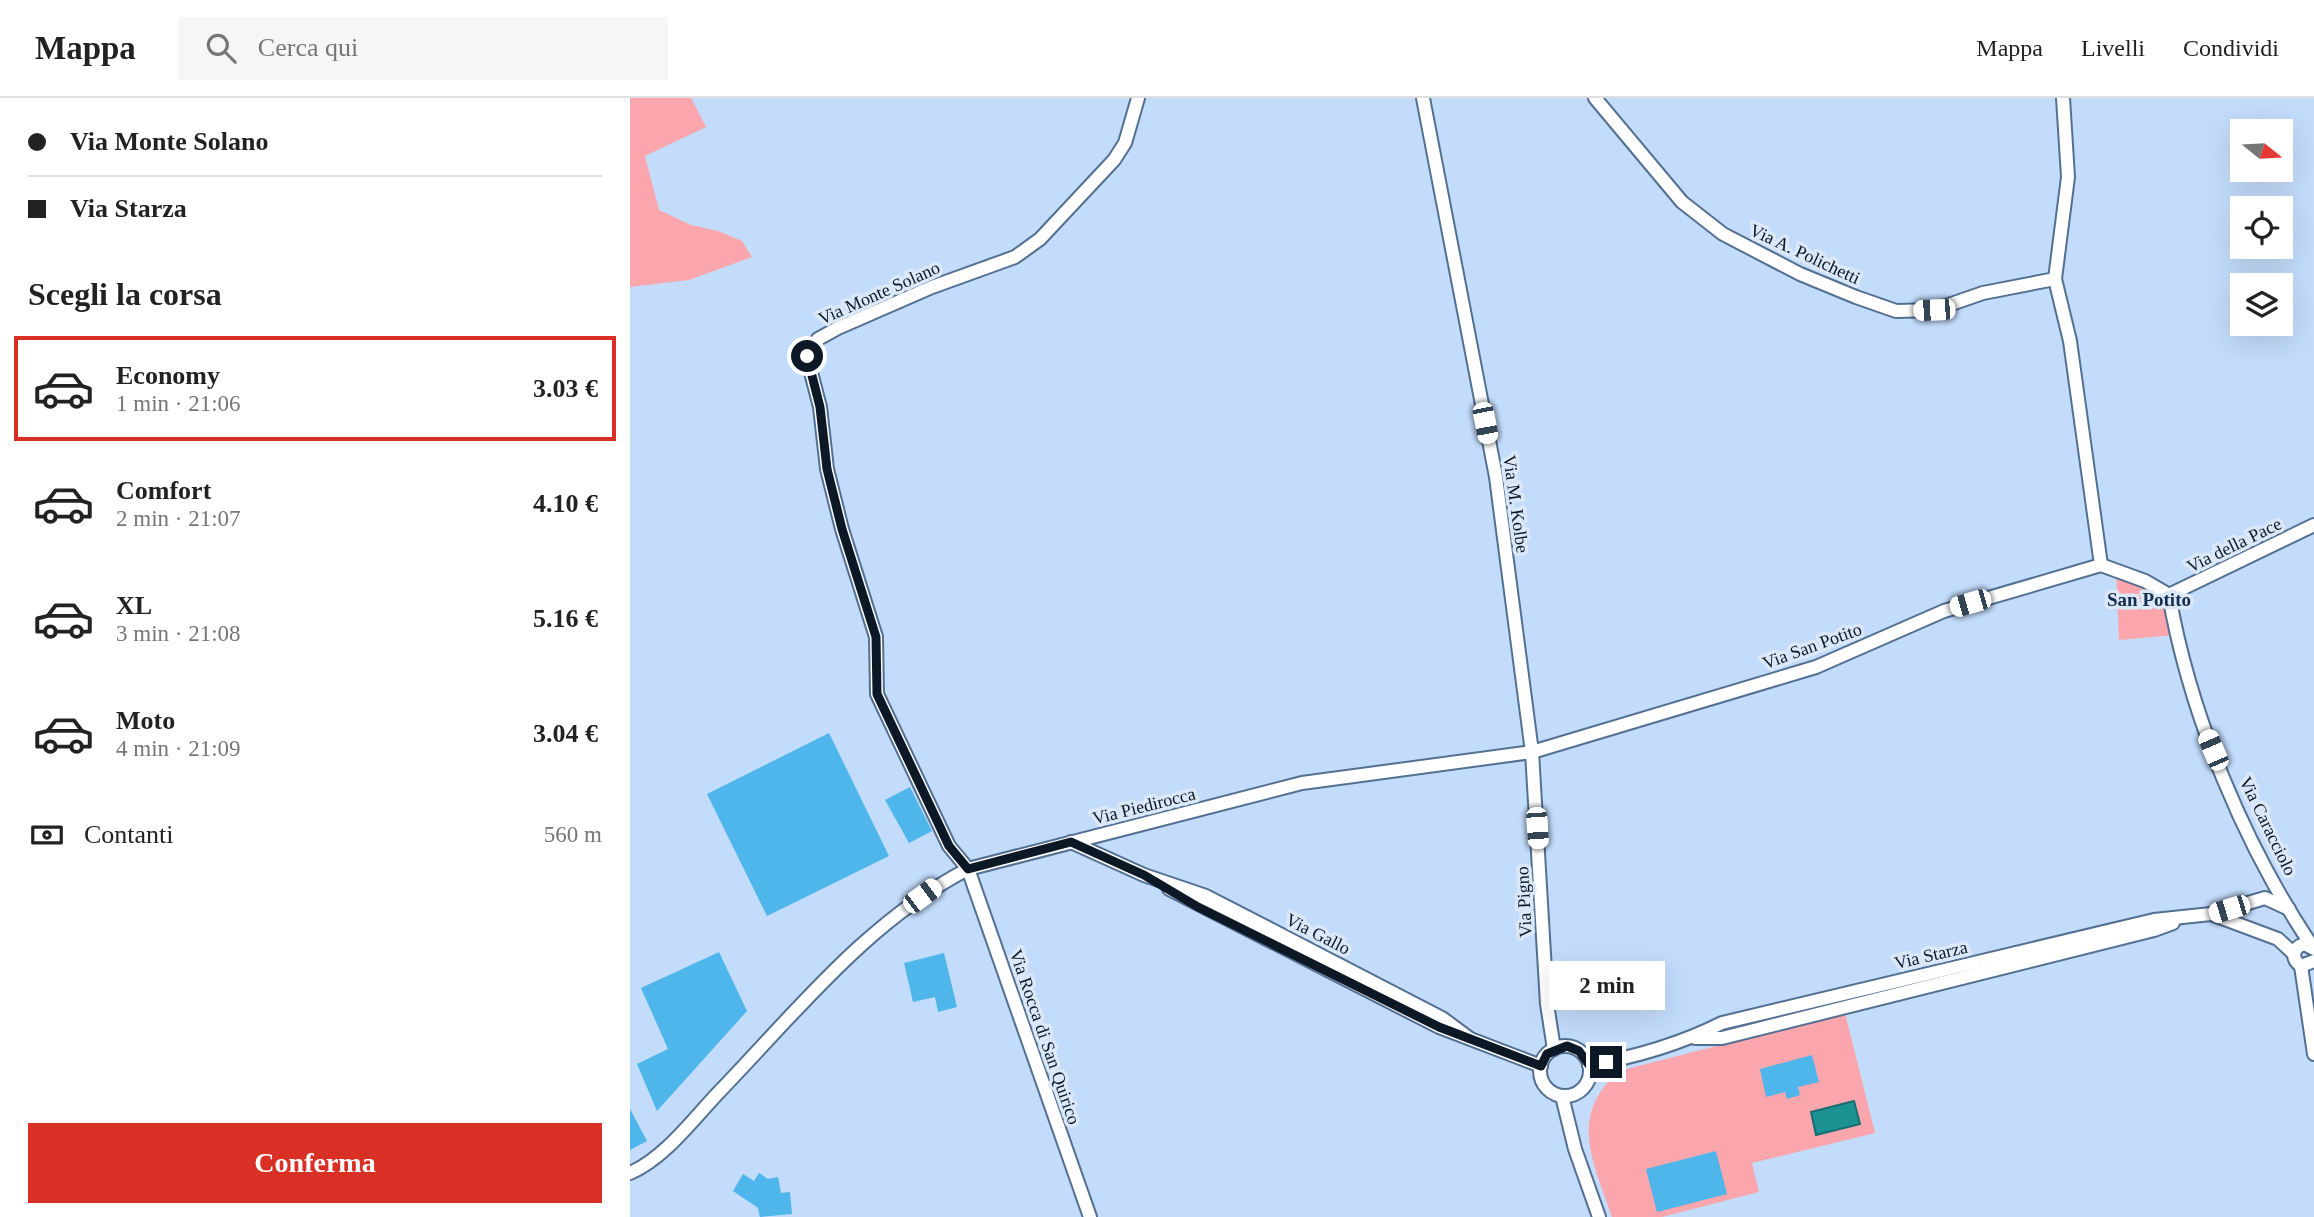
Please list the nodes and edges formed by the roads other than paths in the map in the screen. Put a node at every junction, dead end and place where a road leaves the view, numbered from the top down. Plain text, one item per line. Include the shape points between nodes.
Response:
1 (1138, 98) edge
2 (1423, 98) edge
3 (1595, 98) edge
4 (2063, 98) edge
5 (2056, 279) junction
6 (2314, 525) edge
7 (2101, 565) junction
8 (2169, 596) junction
9 (1532, 752) junction
10 (1071, 842) junction
11 (968, 869) junction
12 (2289, 909) junction
13 (2211, 914) junction
14 (2313, 948) edge
15 (2294, 954) junction
16 (2308, 963) edge
17 (1554, 1049) junction
18 (2314, 1054) edge
19 (1589, 1065) junction
20 (1541, 1066) junction
21 (1562, 1096) junction
22 (630, 1174) edge
23 (1090, 1217) edge
24 (1599, 1217) edge

1 - 11 street, Via Monte Solano via 1125,143 1114,160 1040,239 1015,257 838,328 818,339 807,356 820,407 827,469 876,637 877,694 949,846
2 - 9 street, Via M. Kolbe via 1496,477
3 - 5 street, Via A. Polichetti via 1682,202 1723,234 1800,275 1856,297 1896,311 1934,310 1983,293
4 - 5 street via 2068,177
5 - 7 street via 2070,341
6 - 8 street, Via della Pace
7 - 8 street
7 - 9 street, Via San Potito via 1944,611 1816,667
8 - 12 street, Via Caracciolo via 2196,710
9 - 10 street, Via Piedirocca via 1302,783
9 - 17 street, Via Pigno via 1547,1004
10 - 11 street, Via Piedirocca
10 - 20 street, Via Gallo via 1439,1027
11 - 22 street, Via Piedirocca via 936,885 869,939 822,982 687,1125
11 - 23 street, Via Rocca di San Quirico
12 - 13 street, Via Starza via 2265,898
12 - 14 street, Via Caracciolo
13 - 15 street via 2278,939
13 - 19 street, Via Starza via 1722,1038 1691,1038
14 - 15 street via 2300,945
15 - 16 street via 2295,961
16 - 18 street
17 - 19 street via 1567,1046 1579,1051
17 - 20 street
19 - 21 street via 1587,1084 1578,1093
20 - 21 street via 1547,1089
21 - 24 street

